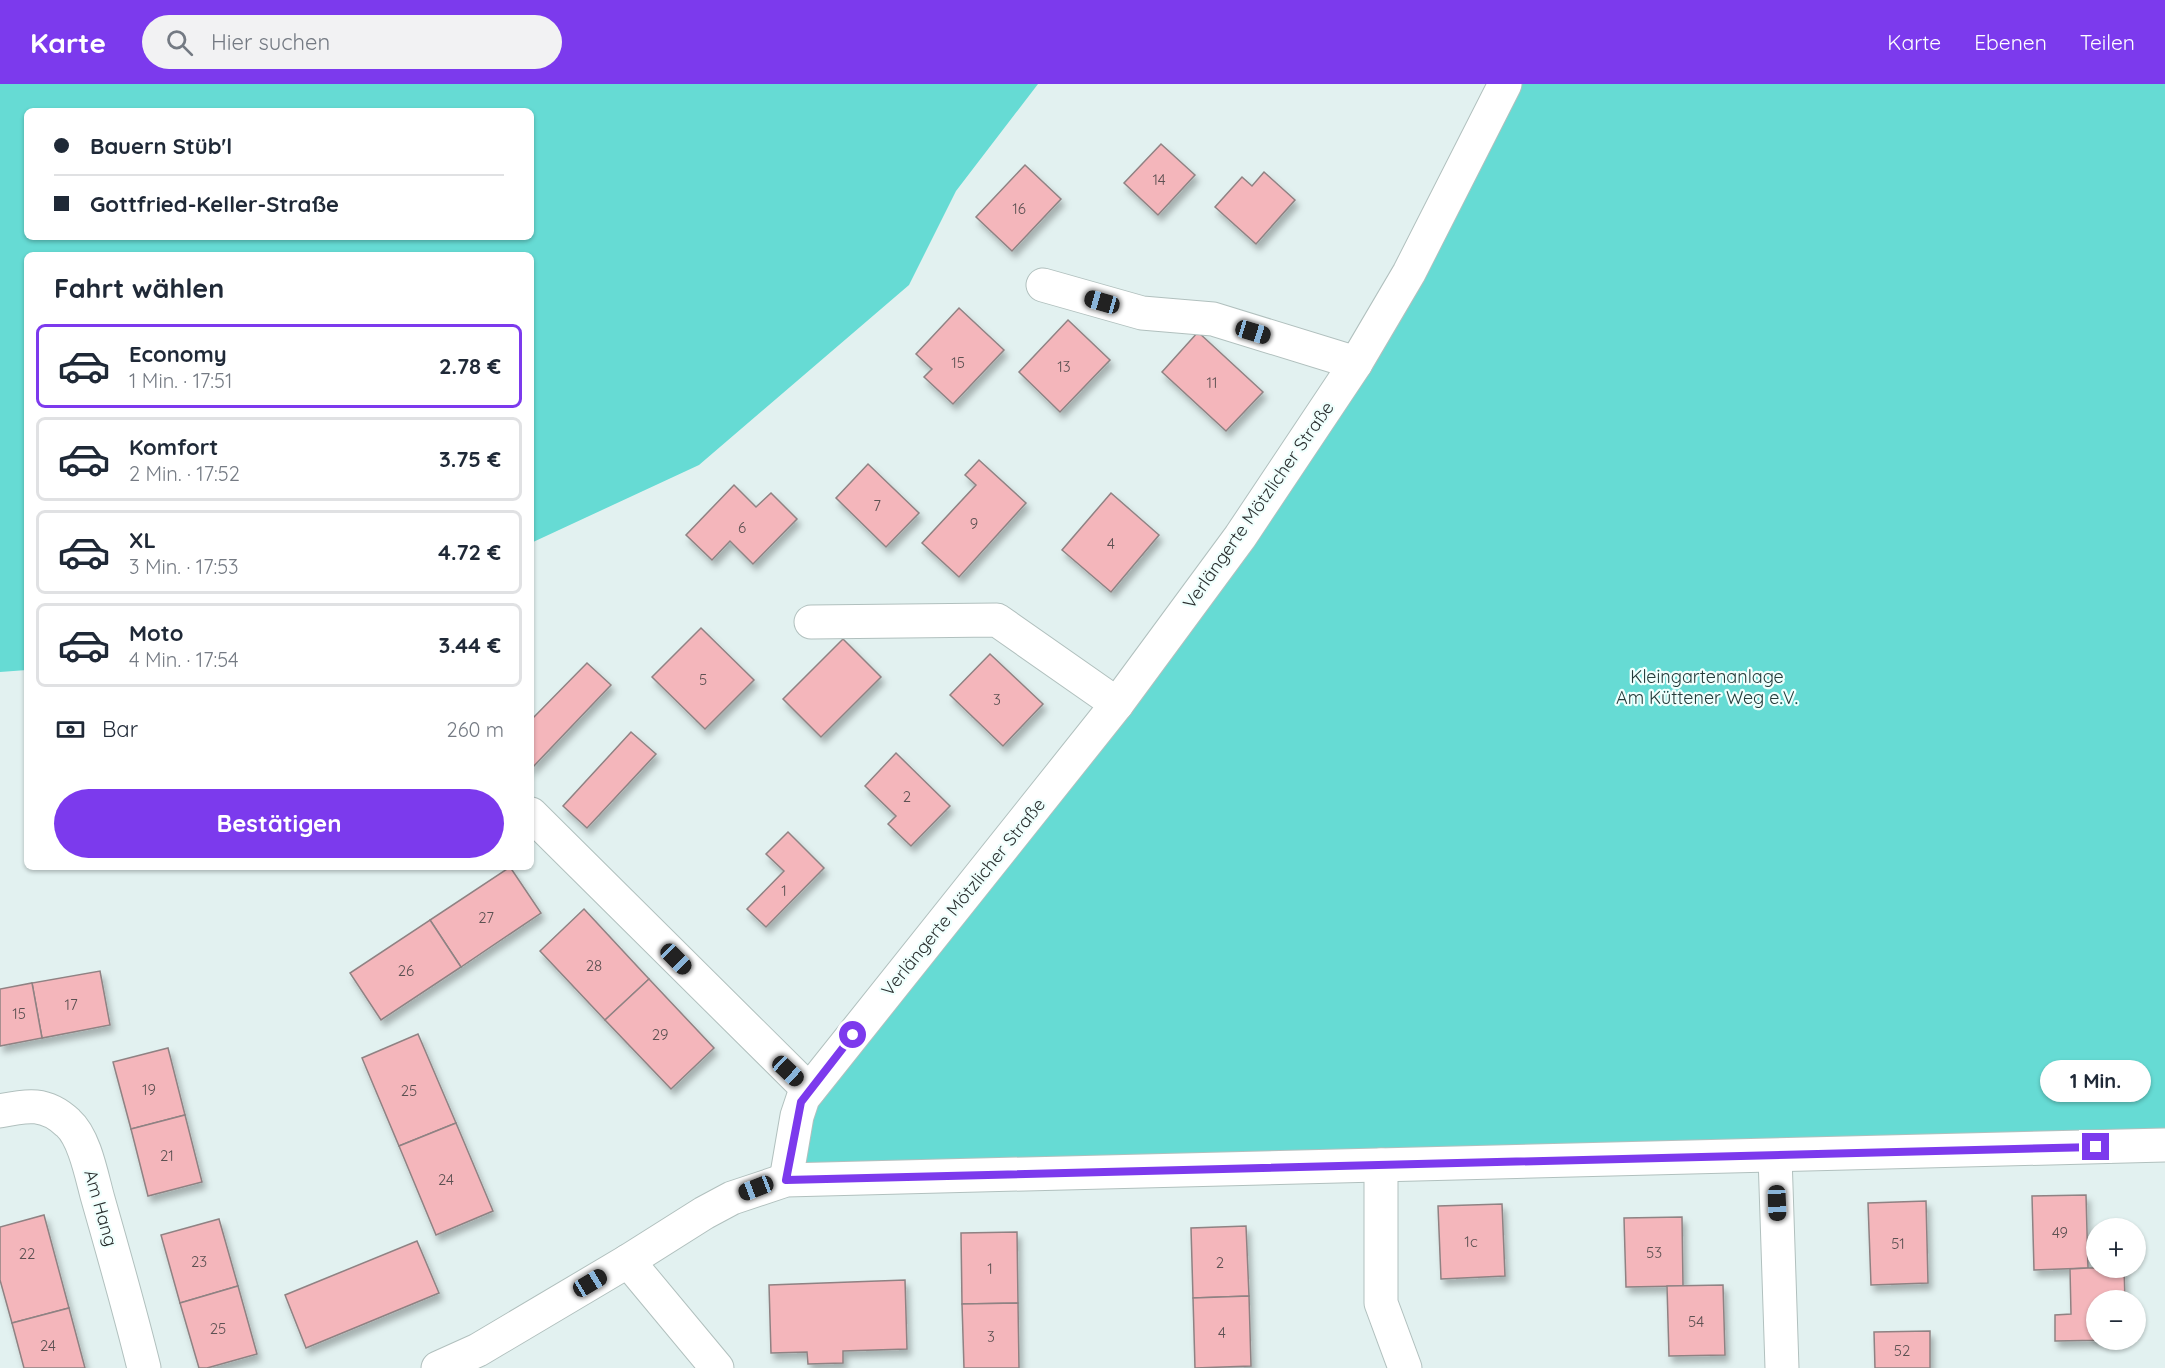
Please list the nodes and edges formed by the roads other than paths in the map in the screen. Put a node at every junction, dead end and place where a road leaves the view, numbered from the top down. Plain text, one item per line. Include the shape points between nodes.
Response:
1 (1505, 84) edge
2 (1043, 285) dead end
3 (1356, 363) junction
4 (811, 622) dead end
5 (1117, 704) junction
6 (534, 817) edge
7 (809, 1090) junction
8 (0, 1111) edge
9 (2165, 1145) edge
10 (1775, 1156) junction
11 (1381, 1165) junction
12 (786, 1180) junction
13 (628, 1261) junction
14 (144, 1368) edge
15 (438, 1368) edge
16 (717, 1368) edge
17 (1405, 1368) edge
18 (1782, 1368) edge

1 - 3 street, Verlängerte Mötzlicher Straße via 1409,273
2 - 3 street via 1142,313 1213,319
3 - 5 street, Verlängerte Mötzlicher Straße via 1240,537
4 - 5 street via 997,620
5 - 7 street, Verlängerte Mötzlicher Straße
6 - 7 street
7 - 12 street, Verlängerte Mötzlicher Straße via 797,1116
8 - 14 street, Am Hang via 39,1106 55,1112 70,1124 83,1147
9 - 10 street
10 - 11 street
10 - 18 street
11 - 12 street
11 - 17 street via 1381,1303
12 - 13 street via 732,1198
13 - 15 street via 478,1350
13 - 16 street

